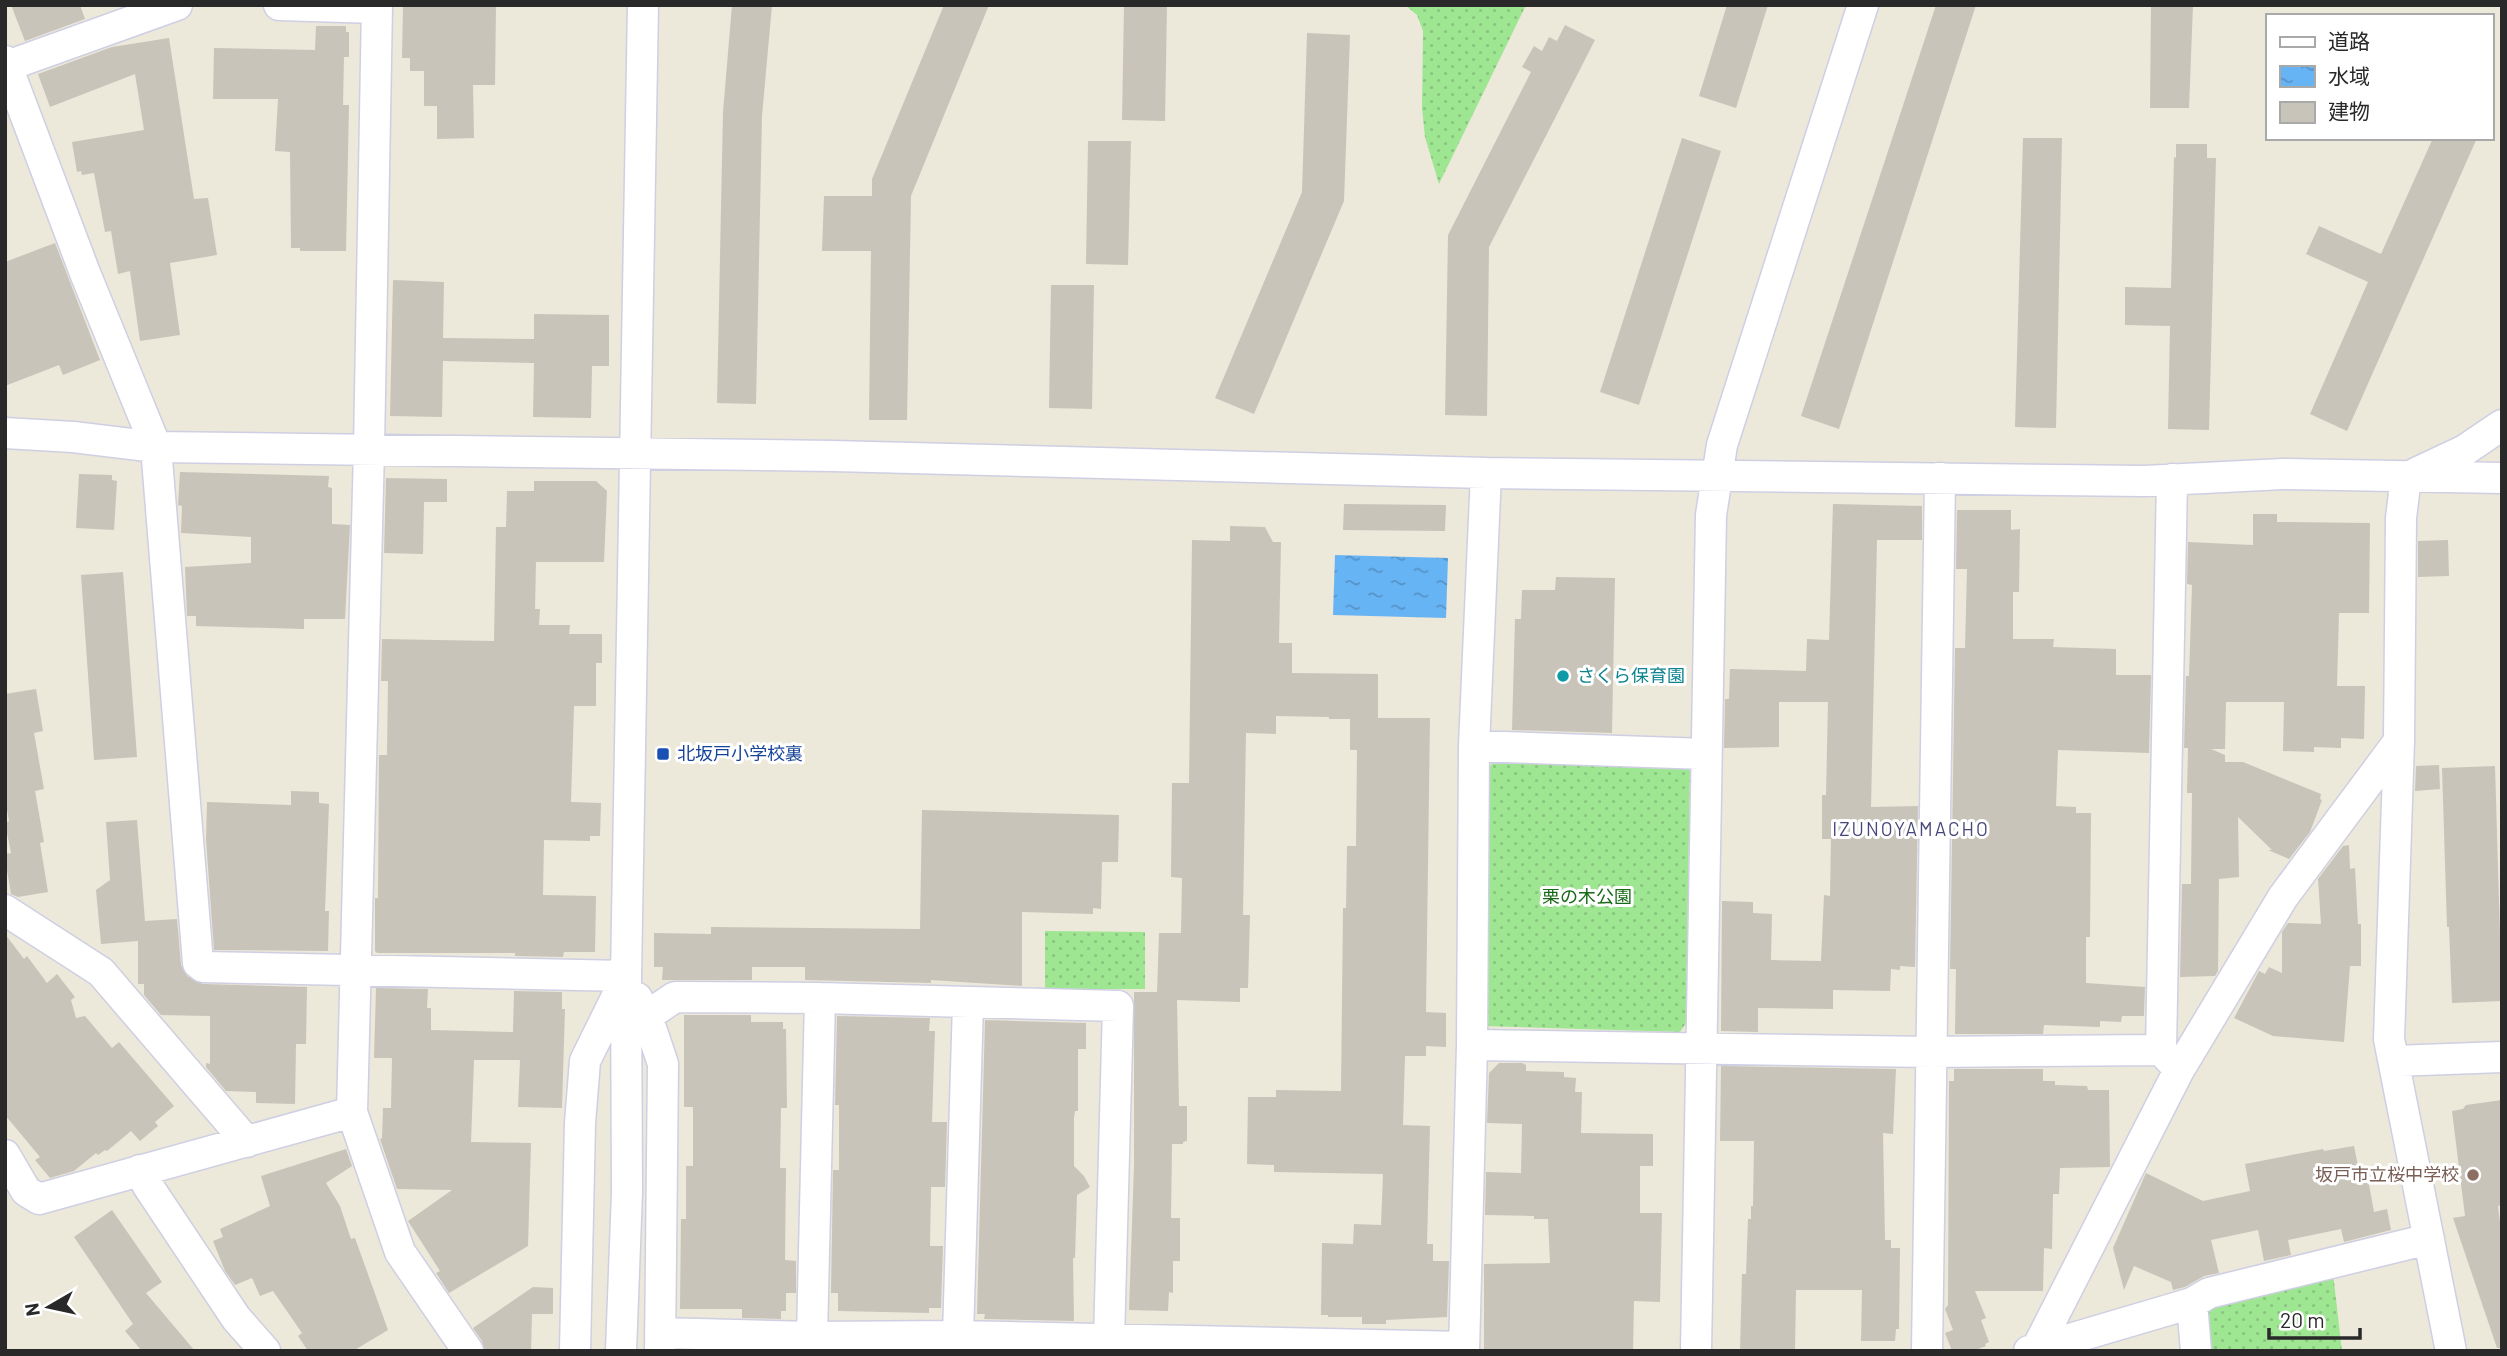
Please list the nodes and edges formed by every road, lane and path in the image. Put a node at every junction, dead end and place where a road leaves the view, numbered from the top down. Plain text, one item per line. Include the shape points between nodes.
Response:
1 (177, 5) edge
2 (279, 5) edge
3 (643, 5) edge
4 (1863, 5) edge
5 (377, 7) edge
6 (6, 64) edge
7 (2502, 425) edge
8 (5, 433) edge
9 (156, 447) junction
10 (369, 449) junction
11 (635, 454) junction
12 (1486, 473) junction
13 (1716, 474) junction
14 (2406, 477) junction
15 (1940, 478) junction
16 (2502, 478) edge
17 (2172, 479) junction
18 (2399, 741) junction
19 (1474, 746) junction
20 (1706, 754) junction
21 (5, 910) edge
22 (357, 972) junction
23 (626, 976) junction
24 (820, 998) junction
25 (968, 1003) junction
26 (647, 1016) junction
27 (1472, 1045) junction
28 (1703, 1048) junction
29 (1930, 1052) junction
30 (2502, 1057) edge
31 (2170, 1060) junction
32 (2394, 1061) junction
33 (352, 1112) junction
34 (247, 1142) junction
35 (5, 1155) edge
36 (140, 1170) junction
37 (2429, 1239) junction
38 (2192, 1303) junction
39 (958, 1336) junction
40 (812, 1338) junction
41 (1109, 1340) junction
42 (660, 1342) edge
43 (1464, 1349) edge
44 (2033, 1349) edge
45 (265, 1351) edge
46 (468, 1351) edge
47 (575, 1351) edge
48 (621, 1351) edge
49 (1696, 1351) edge
50 (1927, 1351) edge
51 (2196, 1351) edge
52 (2451, 1351) edge

1 - 6 street
2 - 5 street
3 - 11 street
4 - 13 street
5 - 10 street
6 - 9 street
7 - 14 street via 2465,450
8 - 9 street
9 - 10 street
9 - 22 street via 198,963 203,967
10 - 11 street
10 - 22 street
11 - 12 street
11 - 23 street
12 - 13 street
12 - 19 street
13 - 15 street
13 - 20 street via 1711,514
14 - 16 street
14 - 17 street via 2283,474
14 - 18 street via 2401,518
15 - 17 street
15 - 29 street
17 - 31 street
18 - 31 street
18 - 32 street via 2389,1039
19 - 20 street
19 - 27 street
20 - 28 street
21 - 34 street via 101,972
22 - 23 street
22 - 33 street
23 - 26 street
23 - 47 street via 585,1061
23 - 48 street via 627,1192
24 - 25 street
24 - 26 street via 674,997
24 - 40 street
25 - 39 street
25 - 41 street via 1118,1006
26 - 42 street via 663,1064
27 - 28 street
27 - 43 street
28 - 29 street
28 - 49 street
29 - 31 street
29 - 50 street
30 - 32 street
31 - 44 street
32 - 37 street
33 - 34 street
33 - 46 street via 400,1252
34 - 36 street
35 - 36 street via 26,1191 39,1199
36 - 45 street via 230,1309
37 - 38 street via 2210,1293
37 - 52 street
38 - 44 street
38 - 51 street
39 - 40 street
39 - 41 street
40 - 42 street
41 - 43 street

